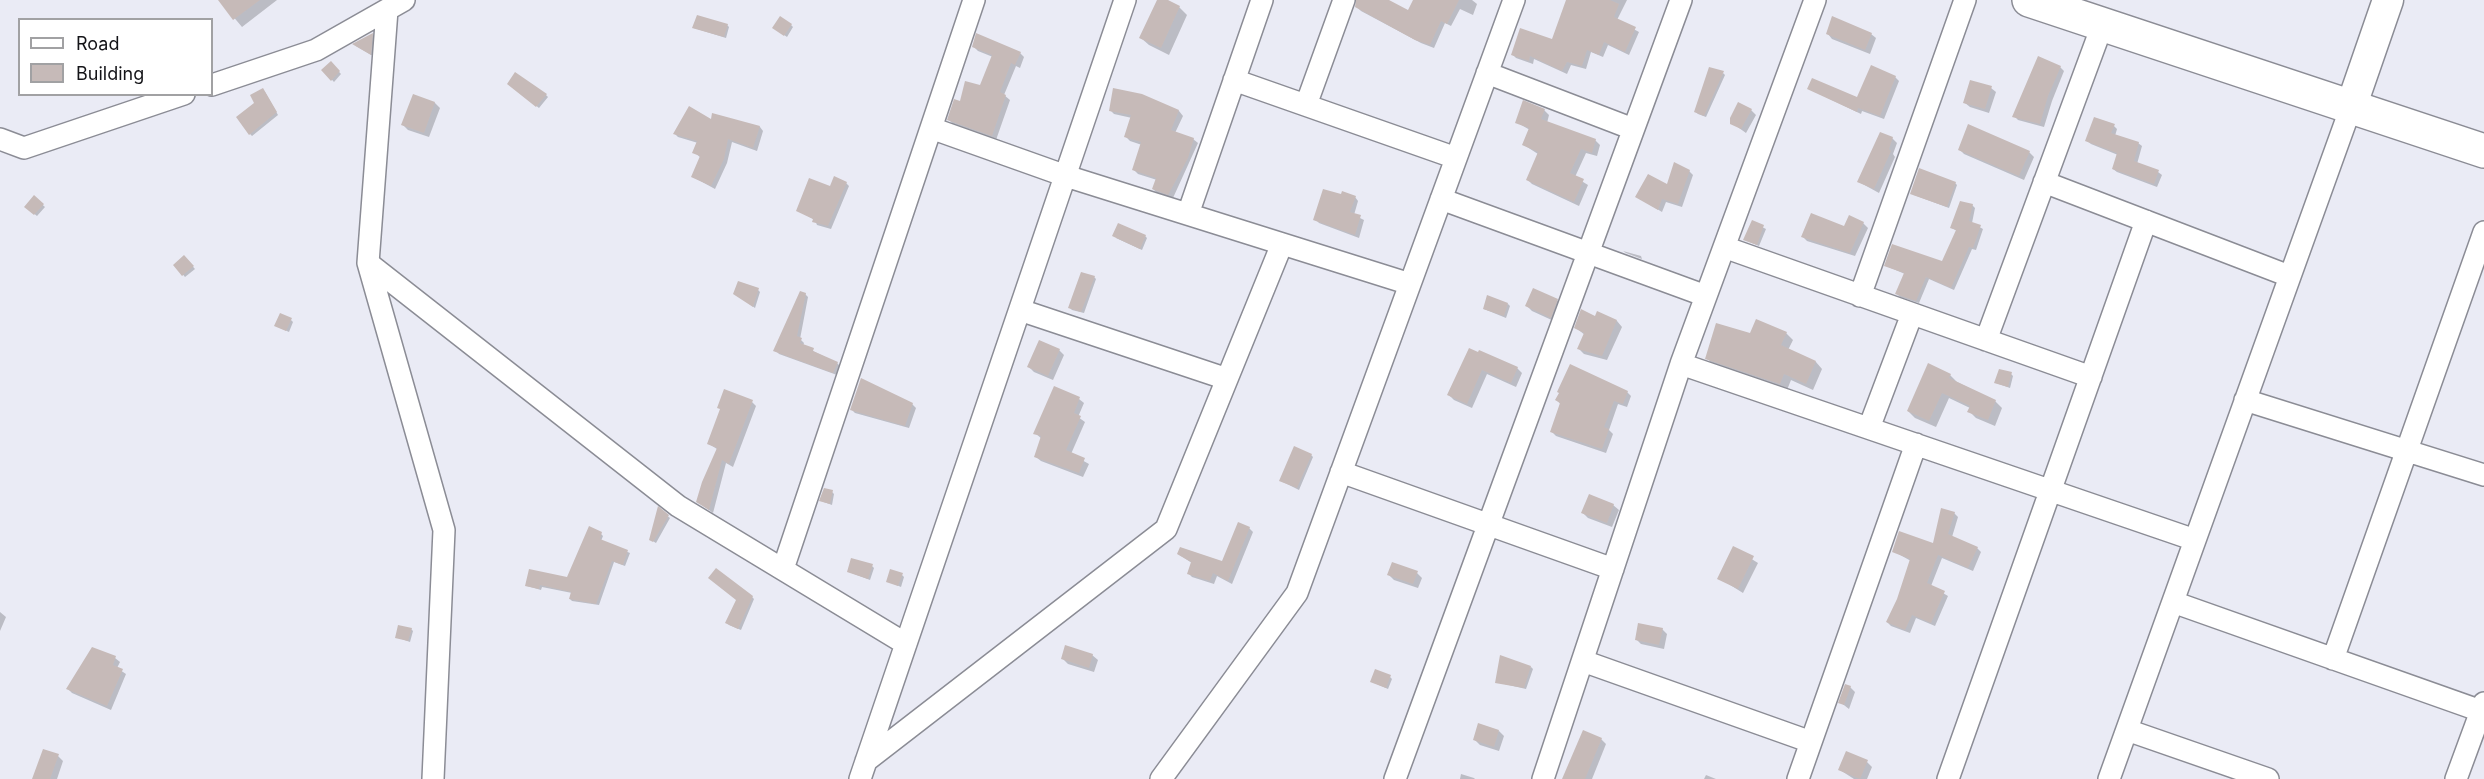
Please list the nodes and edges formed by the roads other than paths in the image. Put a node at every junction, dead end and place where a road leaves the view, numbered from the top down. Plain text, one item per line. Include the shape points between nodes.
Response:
1 (974, 0) edge
2 (1125, 0) edge
3 (1262, 0) edge
4 (1344, 0) edge
5 (1514, 0) edge
6 (1681, 0) edge
7 (1815, 0) edge
8 (1965, 0) edge
9 (2029, 0) edge
10 (2388, 0) edge
11 (395, 5) edge
12 (2103, 26) junction
13 (1487, 73) junction
14 (1234, 80) junction
15 (213, 85) edge
16 (178, 96) edge
17 (1306, 105) junction
18 (2351, 107) junction
19 (931, 128) junction
20 (1633, 129) junction
21 (0, 140) edge
22 (2484, 152) edge
23 (1456, 158) junction
24 (1066, 176) junction
25 (2044, 182) junction
26 (1441, 199) junction
27 (1188, 214) junction
28 (2146, 221) junction
29 (2484, 232) edge
30 (1282, 244) junction
31 (1724, 247) junction
32 (1588, 252) junction
33 (368, 262) junction
34 (2289, 276) junction
35 (1410, 284) junction
36 (1706, 296) junction
37 (1860, 296) junction
38 (1020, 310) junction
39 (1912, 314) junction
40 (1986, 340) junction
41 (1681, 364) junction
42 (2091, 377) junction
43 (1227, 379) junction
44 (2245, 400) junction
45 (1869, 428) junction
46 (1916, 444) junction
47 (2407, 451) junction
48 (1341, 472) junction
49 (2484, 475) edge
50 (2051, 490) junction
51 (1487, 524) junction
52 (2195, 540) junction
53 (783, 569) junction
54 (1613, 569) junction
55 (2173, 602) junction
56 (906, 644) junction
57 (2333, 659) junction
58 (1582, 661) junction
59 (2482, 707) edge
60 (2127, 730) junction
61 (1811, 742) junction
62 (863, 770) edge
63 (433, 779) edge
64 (1161, 779) edge
65 (1395, 779) edge
66 (1544, 779) edge
67 (1798, 779) edge
68 (1948, 779) edge
69 (2109, 779) edge
70 (2268, 779) edge
71 (2456, 779) edge

1 - 19 street
2 - 24 street
3 - 14 street
4 - 17 street
5 - 13 street
6 - 20 street
7 - 31 street
8 - 37 street
9 - 12 main road
10 - 18 street
11 - 15 street via 316,50
11 - 33 street
12 - 18 main road
12 - 25 street
13 - 20 street
13 - 23 street
14 - 17 street
14 - 27 street
16 - 21 street via 24,148
17 - 23 street
18 - 22 main road
18 - 34 street
19 - 24 street
19 - 53 street
20 - 32 street
23 - 26 street
24 - 27 street
24 - 38 street
25 - 28 street
25 - 40 street
26 - 32 street
26 - 35 street
27 - 30 street
28 - 34 street
28 - 42 street
29 - 47 street
30 - 35 street
30 - 43 street
31 - 36 street
31 - 37 street
32 - 36 street
32 - 51 street
33 - 53 street via 678,506
33 - 63 street via 444,530
34 - 44 street
35 - 48 street
36 - 41 street
37 - 39 street
38 - 43 street
38 - 56 street
39 - 40 street
39 - 45 street
40 - 42 street
41 - 45 street
41 - 54 street
42 - 50 street
43 - 62 street via 1166,529
44 - 47 street
44 - 52 street
45 - 46 street
46 - 50 street
46 - 61 street
47 - 49 street
47 - 57 street
48 - 51 street
48 - 64 street via 1297,593
50 - 52 street
50 - 68 street
51 - 54 street
51 - 65 street
52 - 55 street
53 - 56 street
54 - 58 street
55 - 57 street
55 - 60 street
56 - 62 street
57 - 59 street
58 - 61 street
58 - 66 street
59 - 71 street
60 - 69 street
60 - 70 street
61 - 67 street

